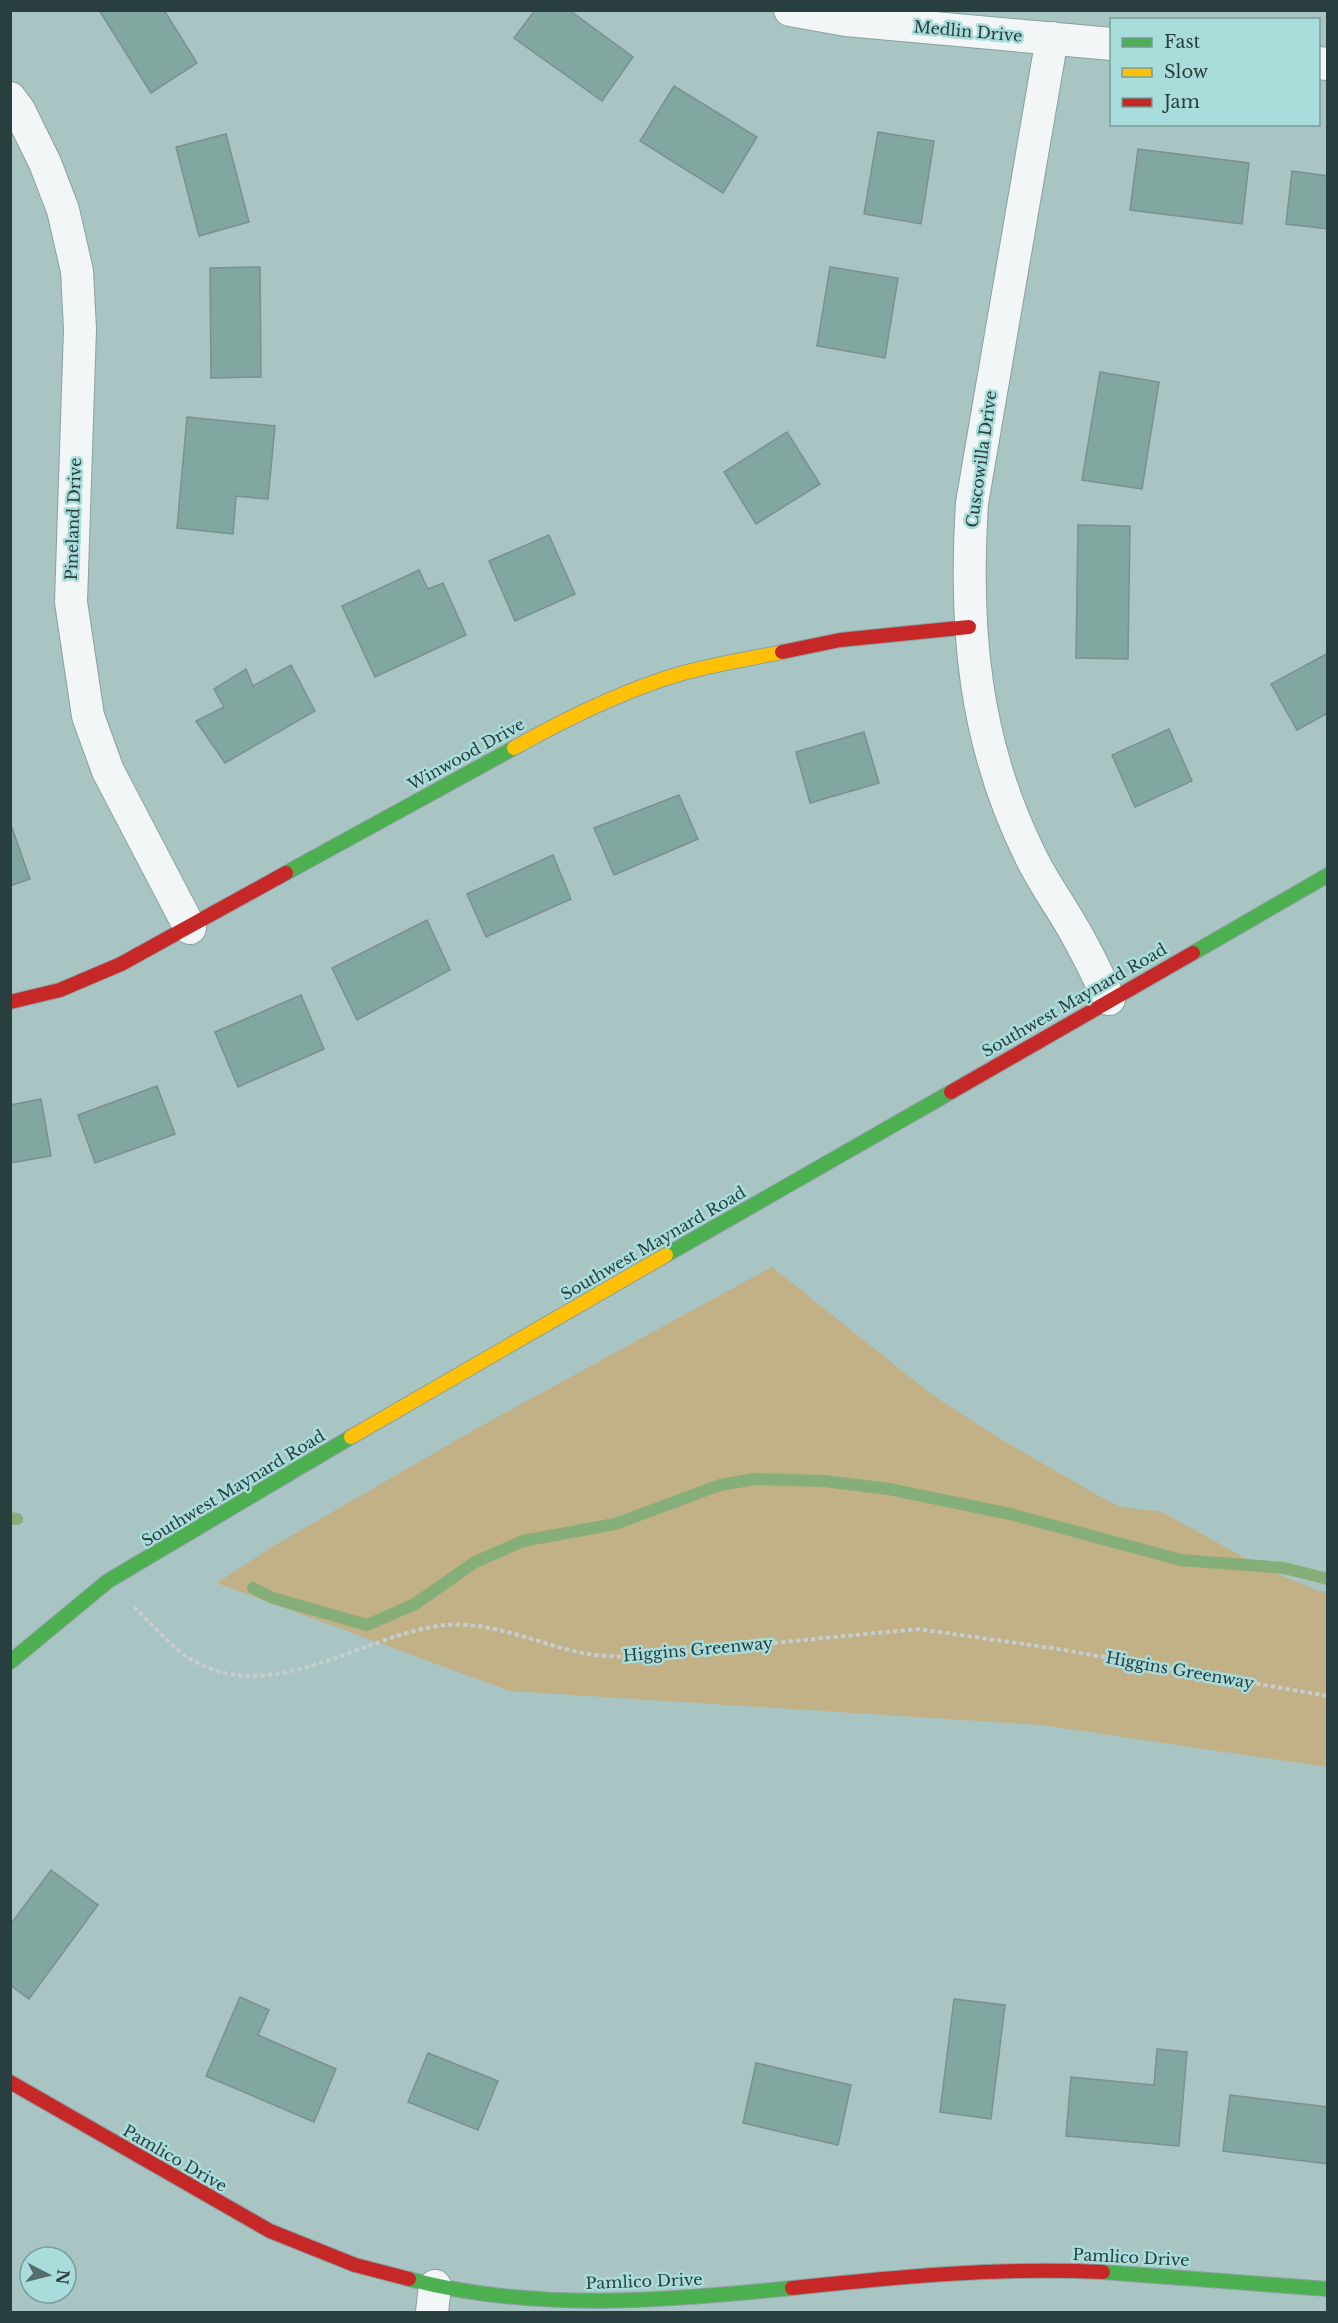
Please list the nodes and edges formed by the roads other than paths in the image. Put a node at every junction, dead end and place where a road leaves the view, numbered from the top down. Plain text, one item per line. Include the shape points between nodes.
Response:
1 (790, 10) edge
2 (1052, 38) junction
3 (1110, 44) edge
4 (10, 98) edge
5 (969, 627) junction
6 (1328, 875) edge
7 (190, 928) junction
8 (1109, 999) junction
9 (10, 1002) edge
10 (10, 1662) edge
11 (10, 2082) edge
12 (1328, 2289) edge
13 (433, 2299) edge

1 - 2 street, Medlin Drive via 846,20
2 - 3 street, Medlin Drive
2 - 5 street, Cuscowilla Drive via 972,503
4 - 7 street, Pineland Drive via 20,110 63,210 76,271 80,329 70,602 88,716 108,771
5 - 7 street, Winwood Drive via 830,642 683,673 632,691 558,723
5 - 8 street, Cuscowilla Drive via 989,749 1010,808 1030,856
6 - 8 street, Southwest Maynard Road
7 - 9 street, Winwood Drive via 60,990
8 - 10 street, Southwest Maynard Road via 108,1581
11 - 13 street, Pamlico Drive via 270,2231
12 - 13 street, Pamlico Drive via 1140,2273 1036,2269 911,2275 663,2298

